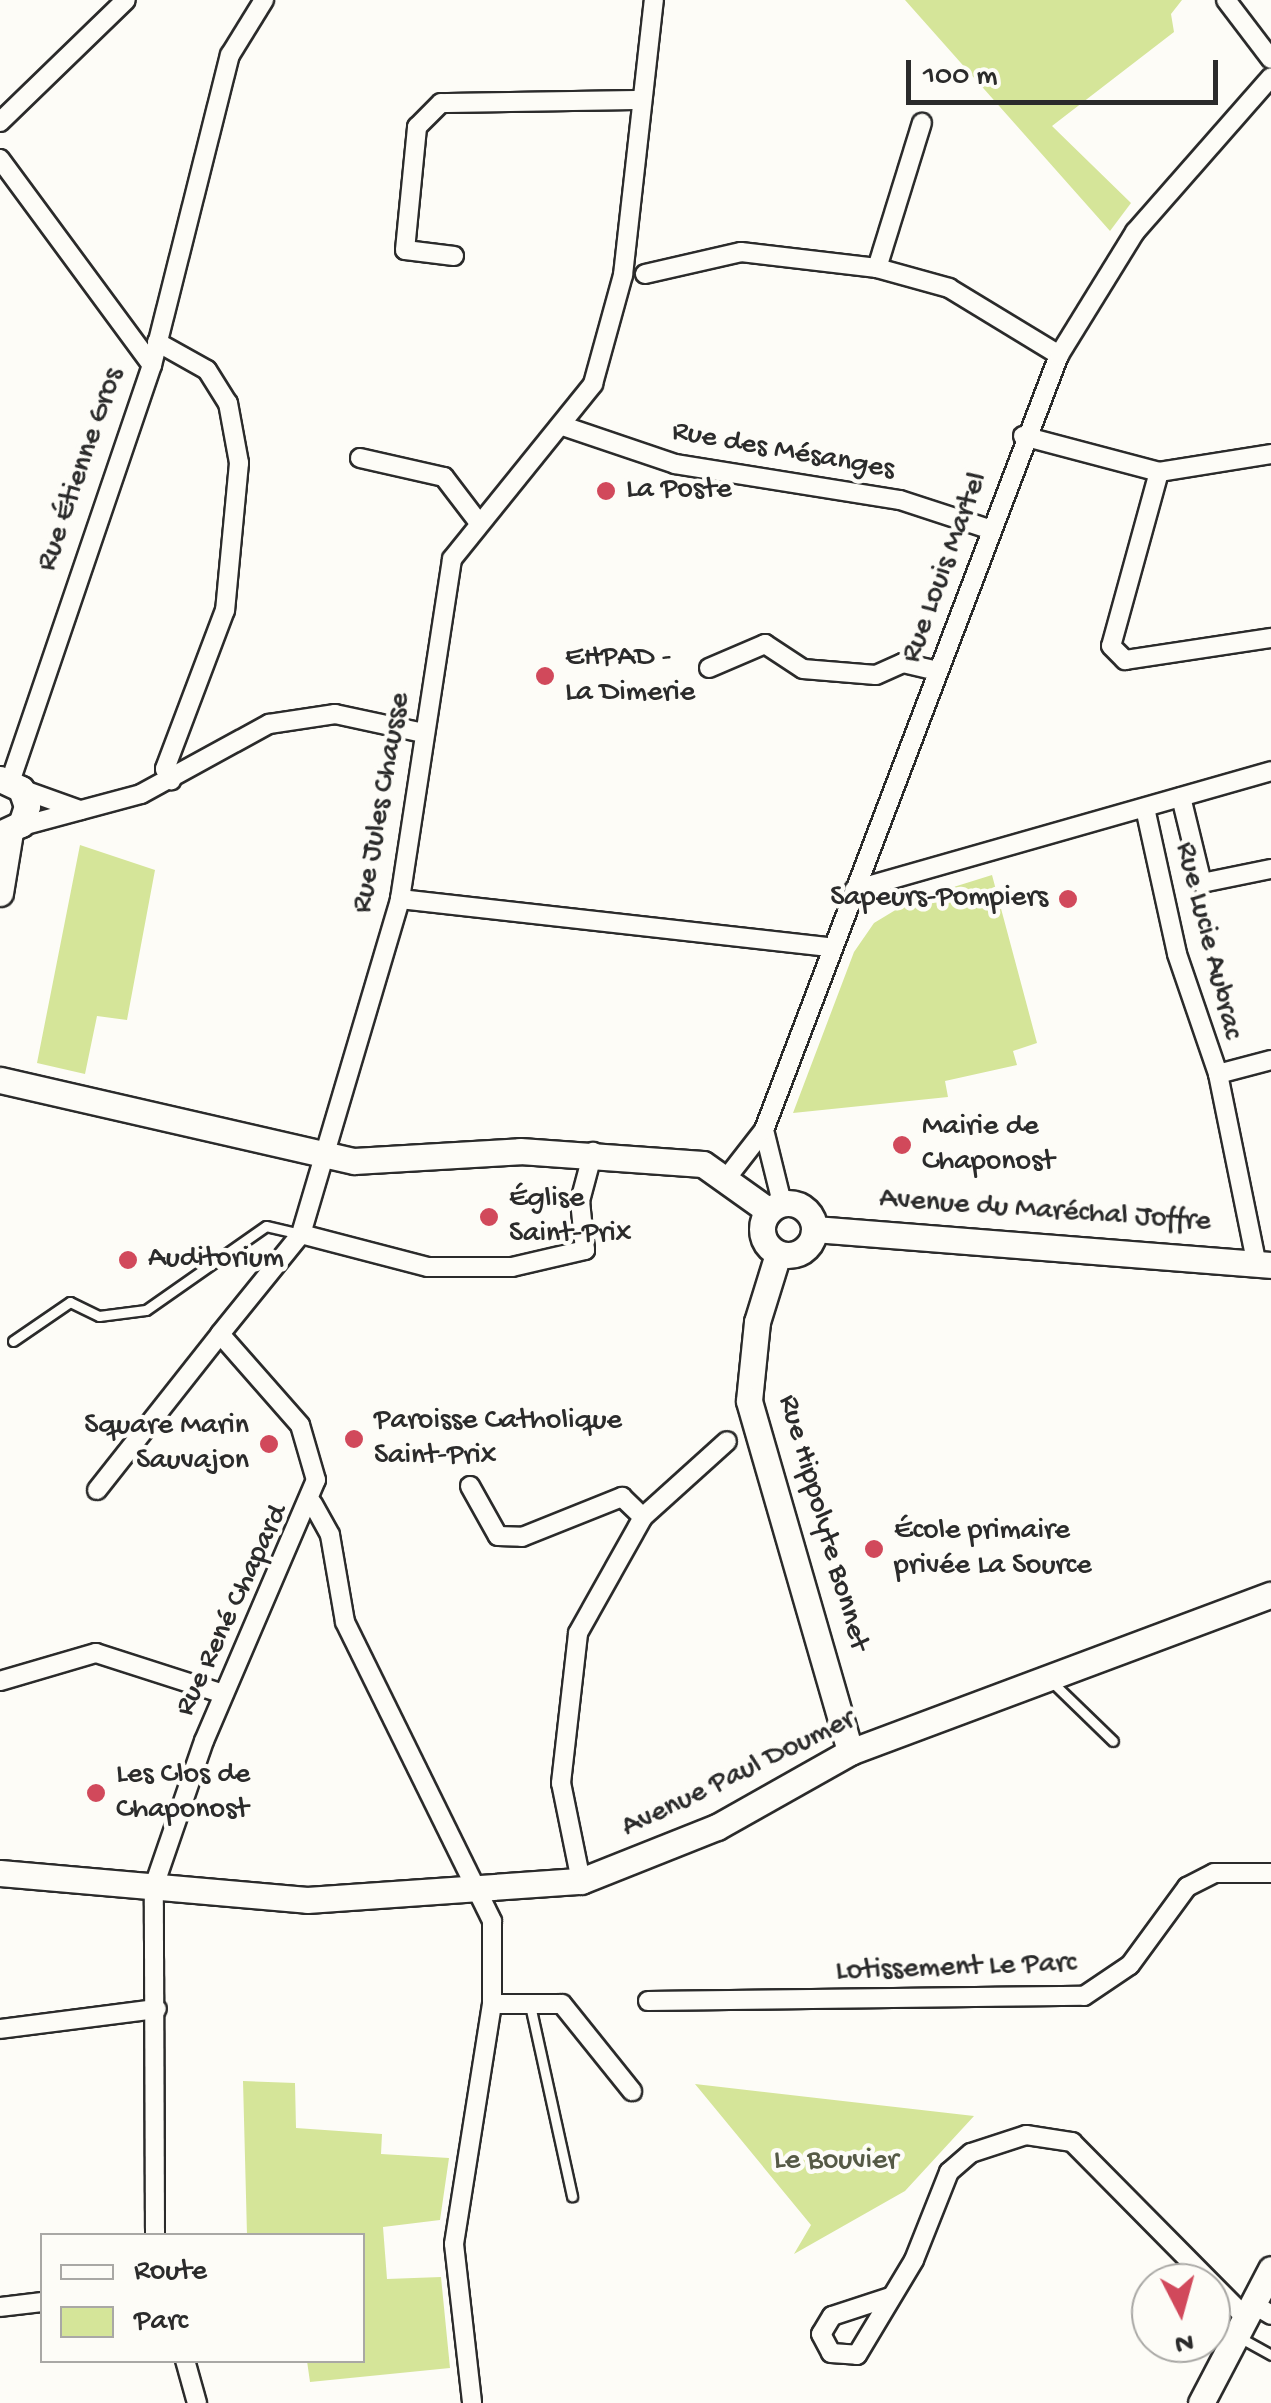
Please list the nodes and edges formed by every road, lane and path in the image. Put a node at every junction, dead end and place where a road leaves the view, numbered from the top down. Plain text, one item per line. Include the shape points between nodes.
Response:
1 (126, 0) edge
2 (264, 0) edge
3 (654, 0) edge
4 (1226, 0) edge
5 (1271, 59) edge
6 (1271, 78) edge
7 (642, 100) junction
8 (0, 122) edge
9 (922, 122) dead end
10 (0, 159) edge
11 (454, 256) dead end
12 (878, 268) junction
13 (646, 274) dead end
14 (156, 342) junction
15 (1059, 355) junction
16 (152, 366) junction
17 (566, 427) junction
18 (1023, 436) junction
19 (1271, 454) edge
20 (360, 458) dead end
21 (1159, 472) junction
22 (479, 522) junction
23 (992, 530) junction
24 (1271, 638) edge
25 (709, 668) dead end
26 (937, 671) junction
27 (424, 734) junction
28 (1271, 771) edge
29 (171, 780) junction
30 (10, 784) edge
31 (1181, 797) junction
32 (1145, 808) junction
33 (81, 810) junction
34 (9, 831) edge
35 (1271, 870) edge
36 (1, 882) edge
37 (854, 890) junction
38 (400, 898) junction
39 (831, 947) junction
40 (1271, 1060) edge
41 (1218, 1074) junction
42 (0, 1080) edge
43 (764, 1130) junction
44 (593, 1152) junction
45 (324, 1155) junction
46 (730, 1176) junction
47 (776, 1207) junction
48 (814, 1229) junction
49 (301, 1234) junction
50 (778, 1254) junction
51 (1264, 1263) edge
52 (220, 1334) junction
53 (13, 1341) dead end
54 (727, 1441) dead end
55 (470, 1486) dead end
56 (97, 1490) dead end
57 (312, 1504) junction
58 (643, 1517) junction
59 (1271, 1595) edge
60 (1050, 1678) junction
61 (0, 1681) edge
62 (224, 1694) junction
63 (1113, 1742) dead end
64 (850, 1752) junction
65 (0, 1873) edge
66 (1271, 1873) edge
67 (581, 1881) junction
68 (154, 1886) junction
69 (481, 1894) junction
70 (648, 2001) dead end
71 (492, 2004) junction
72 (530, 2005) junction
73 (157, 2009) junction
74 (0, 2029) edge
75 (632, 2091) dead end
76 (572, 2196) dead end
77 (155, 2233) edge
78 (1271, 2270) edge
79 (890, 2297) dead end
80 (40, 2302) edge
81 (0, 2307) edge
82 (1252, 2318) edge
83 (1271, 2355) edge
84 (186, 2363) edge
85 (192, 2402) edge
86 (472, 2403) edge
87 (1201, 2403) edge

1 - 8 street
2 - 14 street via 230,55
3 - 7 street, Rue Jules Chausse
4 - 5 street
6 - 15 street, Rue Louis Martel via 1135,232
7 - 11 street via 441,104 416,127 405,250
7 - 17 street, Rue Jules Chausse via 623,276 593,384
9 - 12 street
10 - 16 street, Rue Étienne Gros
12 - 13 street via 741,252
12 - 15 street via 949,288
14 - 16 street
14 - 29 street via 207,370 228,403 239,463 225,610 165,770
15 - 18 street, Rue Louis Martel
16 - 30 street, Rue Étienne Gros
17 - 22 street, Rue Jules Chausse
17 - 23 street, Rue des Mésanges via 675,464 900,500
18 - 21 street
18 - 23 street, Rue Louis Martel
19 - 21 street
20 - 22 street via 444,478
21 - 24 street via 1111,646 1126,660
22 - 27 street, Rue Jules Chausse via 452,559
23 - 26 street, Rue Louis Martel
25 - 26 street via 766,644 803,668 876,676 904,662
26 - 37 street, Rue Louis Martel
27 - 29 street via 335,714 270,724
27 - 38 street, Rue Jules Chausse
28 - 31 street
29 - 33 street
30 - 33 street
30 - 34 main road via 27,806
31 - 32 street
31 - 35 street via 1202,883
32 - 37 street
32 - 41 street, Rue Lucie Aubrac via 1188,992
33 - 34 street
34 - 36 main road
37 - 39 street, Rue Louis Martel
38 - 39 street
38 - 45 street, Rue Jules Chausse
39 - 43 street, Rue Louis Martel
40 - 41 street
41 - 51 street, Rue Lucie Aubrac
42 - 45 main road
43 - 46 street, Rue Louis Martel
43 - 47 street
44 - 45 main road via 403,1162
44 - 46 main road
44 - 49 street via 580,1200 585,1250 498,1268 402,1263
45 - 49 street, Rue Jules Chausse
46 - 47 main road
47 - 48 main road via 804,1209
47 - 50 main road via 762,1234
48 - 50 main road via 802,1251
48 - 51 main road, Avenue du Maréchal Joffre
49 - 52 street
49 - 53 lane via 266,1226 146,1310 99,1316 70,1302
50 - 64 main road, Rue Hippolyte Bonnet via 757,1322 749,1401
52 - 56 street
52 - 57 street, Rue René Chapard via 300,1425
54 - 58 street
55 - 58 street via 498,1536 522,1537 622,1497
57 - 62 street, Rue René Chapard
57 - 69 street via 330,1534 345,1622
58 - 67 street via 569,1660 561,1784
59 - 60 main road, Avenue Paul Doumer
60 - 63 lane
60 - 64 main road, Avenue Paul Doumer
61 - 62 street via 96,1653
62 - 68 street, Rue René Chapard
64 - 67 main road, Avenue Paul Doumer via 718,1827
65 - 68 main road, Avenue Paul Doumer
66 - 70 street, Lotissement Le Parc via 1214,1873 1187,1888 1130,1966 1084,1996
67 - 69 main road, Avenue Paul Doumer
68 - 69 main road, Avenue Paul Doumer via 290,1900
68 - 73 street
69 - 71 street via 492,1921
71 - 72 street
71 - 86 street via 454,2244
72 - 75 street via 562,2004
72 - 76 lane
73 - 74 street
73 - 77 street
78 - 82 main road
79 - 82 street via 950,2172 972,2153 1026,2135 1072,2142
80 - 81 street
82 - 83 lane
82 - 87 main road
84 - 85 street

